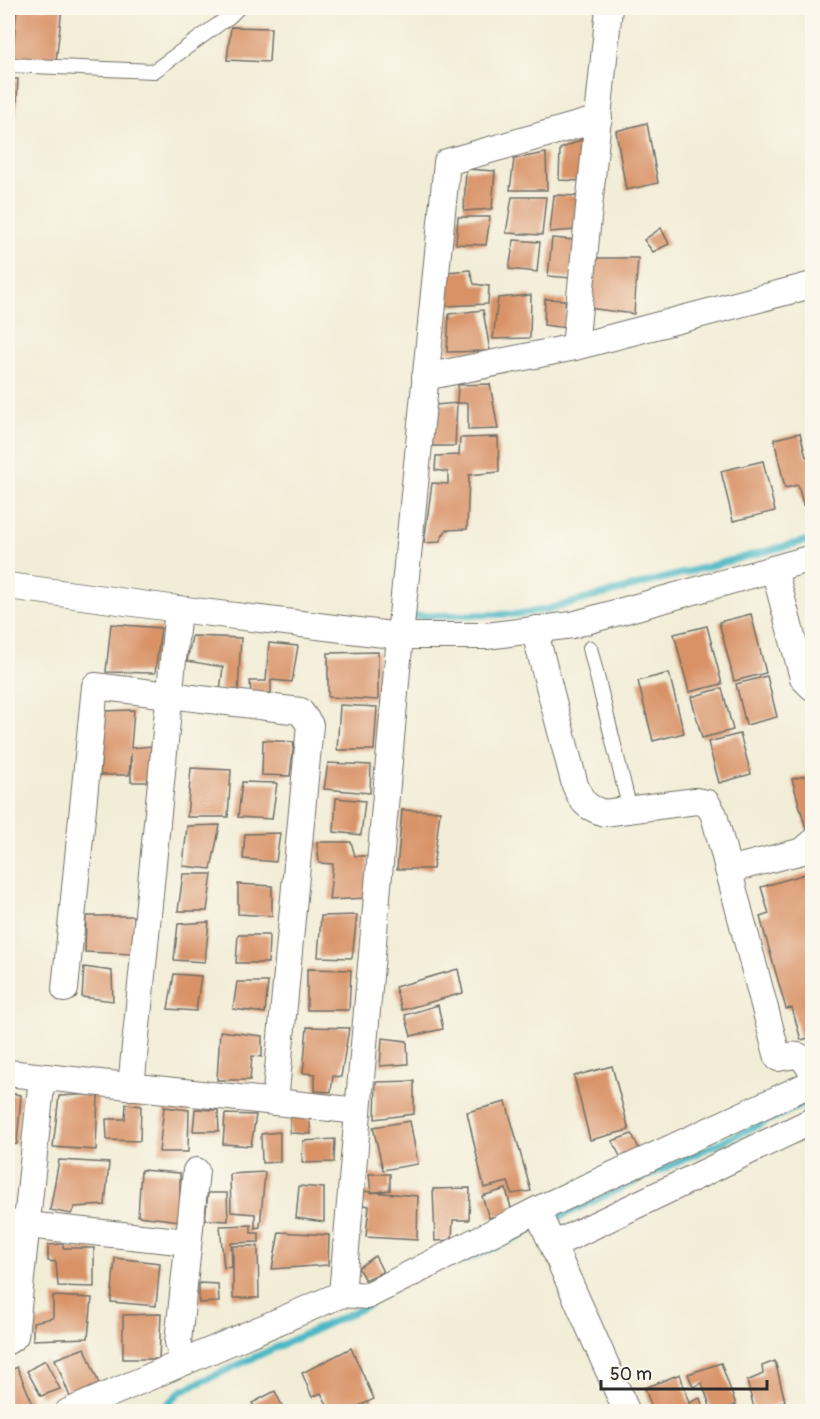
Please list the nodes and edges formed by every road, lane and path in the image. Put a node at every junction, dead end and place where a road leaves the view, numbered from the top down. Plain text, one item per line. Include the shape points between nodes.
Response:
1 (237, 8) edge
2 (609, 8) edge
3 (8, 65) edge
4 (598, 119) junction
5 (813, 285) edge
6 (574, 347) junction
7 (425, 377) junction
8 (813, 558) edge
9 (774, 570) junction
10 (8, 586) edge
11 (178, 609) junction
12 (537, 629) junction
13 (400, 636) junction
14 (590, 648) dead end
15 (813, 687) edge
16 (170, 694) junction
17 (630, 810) junction
18 (813, 843) edge
19 (728, 870) junction
20 (65, 989) dead end
21 (813, 1071) edge
22 (8, 1074) edge
23 (42, 1077) junction
24 (813, 1083) edge
25 (131, 1086) junction
26 (275, 1102) junction
27 (358, 1111) junction
28 (813, 1121) edge
29 (196, 1171) dead end
30 (537, 1210) junction
31 (17, 1224) edge
32 (188, 1242) junction
33 (553, 1245) junction
34 (342, 1294) junction
35 (8, 1341) edge
36 (184, 1362) junction
37 (68, 1412) edge
38 (627, 1412) edge

1 - 3 lane via 154,71
2 - 4 street
4 - 6 street
4 - 7 street via 447,162
5 - 6 street
6 - 7 street
7 - 13 street
8 - 9 street
9 - 12 street via 572,625
9 - 15 street via 803,678
10 - 11 street
11 - 13 street
11 - 16 street
12 - 13 street via 486,636
12 - 17 street via 581,800 604,813
13 - 27 street
14 - 17 lane
16 - 20 street via 95,686
16 - 25 street
16 - 26 street via 300,711 310,725
17 - 19 street via 696,801 707,804 714,815
18 - 19 street via 803,851
19 - 21 street via 778,1058 797,1054
22 - 23 street
23 - 25 street
23 - 31 street
24 - 30 street
25 - 26 street
26 - 27 street
27 - 34 street
28 - 33 street
29 - 32 street
30 - 33 street
30 - 34 street via 367,1296
31 - 32 street
31 - 35 street via 15,1336
32 - 36 street via 178,1342
33 - 38 street
34 - 36 street
36 - 37 street

